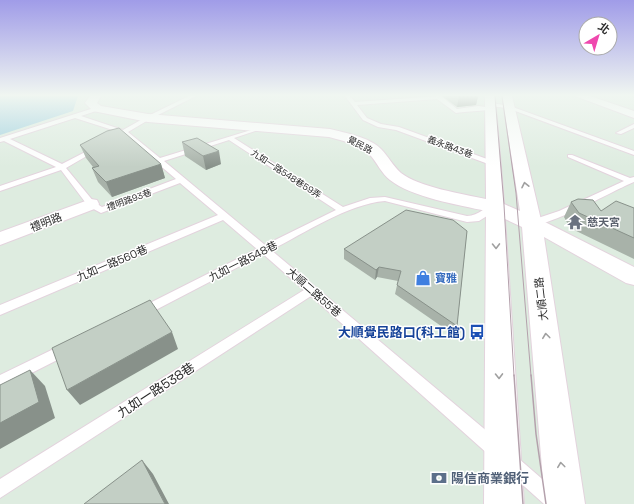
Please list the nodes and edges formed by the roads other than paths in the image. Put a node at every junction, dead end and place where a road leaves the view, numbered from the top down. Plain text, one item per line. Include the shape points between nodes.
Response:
1 (64, 120) edge
2 (86, 120) edge
3 (145, 120) edge
4 (165, 120) edge
5 (367, 120) edge
6 (492, 120) edge
7 (511, 120) edge
8 (551, 120) edge
9 (634, 126) edge
10 (260, 128) junction
11 (124, 132) junction
12 (619, 133) dead end
13 (230, 138) junction
14 (2, 139) edge
15 (112, 139) edge
16 (99, 146) edge
17 (634, 153) edge
18 (570, 156) dead end
19 (158, 161) junction
20 (494, 163) junction
21 (62, 167) junction
22 (181, 180) junction
23 (632, 180) edge
24 (0, 189) edge
25 (91, 204) junction
26 (495, 207) junction
27 (342, 210) junction
28 (224, 216) junction
29 (532, 223) junction
30 (0, 239) edge
31 (265, 250) junction
32 (634, 277) edge
33 (312, 290) junction
34 (0, 310) edge
35 (129, 318) edge
36 (79, 343) edge
37 (0, 382) edge
38 (501, 454) junction
39 (0, 489) edge
40 (504, 504) edge
41 (558, 504) edge
42 (565, 504) edge

1 - 14 lane, 禮明路93巷
2 - 11 lane
3 - 11 lane
4 - 10 street, 覺民路
5 - 20 lane, 義永路43巷
6 - 20 street
29 -> 7 street, 大順二路
8 - 17 lane
9 - 12 lane
10 - 13 lane
10 - 26 street, 覺民路 via 330,133 349,138 375,151 395,176 409,184 445,196
11 - 15 lane
11 - 19 lane, 大順二路55巷
13 - 19 lane
13 - 27 lane, 九如一路548巷59弄
14 - 21 lane, 禮明路93巷
16 - 21 lane
18 - 23 lane
19 - 22 lane, 大順二路55巷
20 - 26 street
21 - 24 lane
21 - 25 lane, 禮明路93巷
22 - 25 lane, 禮明路93巷 via 101,210
22 - 28 lane, 大順二路55巷
23 - 29 lane via 562,213
25 - 30 street, 禮明路
26 - 27 lane, 九如一路548巷 via 476,219 385,199 370,200
26 - 29 street, 覺民路
26 -> 38 street
27 - 31 lane, 九如一路548巷
28 - 31 lane, 大順二路55巷
28 - 34 lane, 九如一路560巷
29 - 32 street, 覺民路
42 -> 29 street, 大順二路
31 - 33 lane, 大順二路55巷
31 - 35 lane, 九如一路548巷
33 - 38 lane, 大順二路55巷
33 - 39 lane, 九如一路538巷
36 - 37 lane
38 - 40 street
38 - 41 lane, 大順二路55巷

